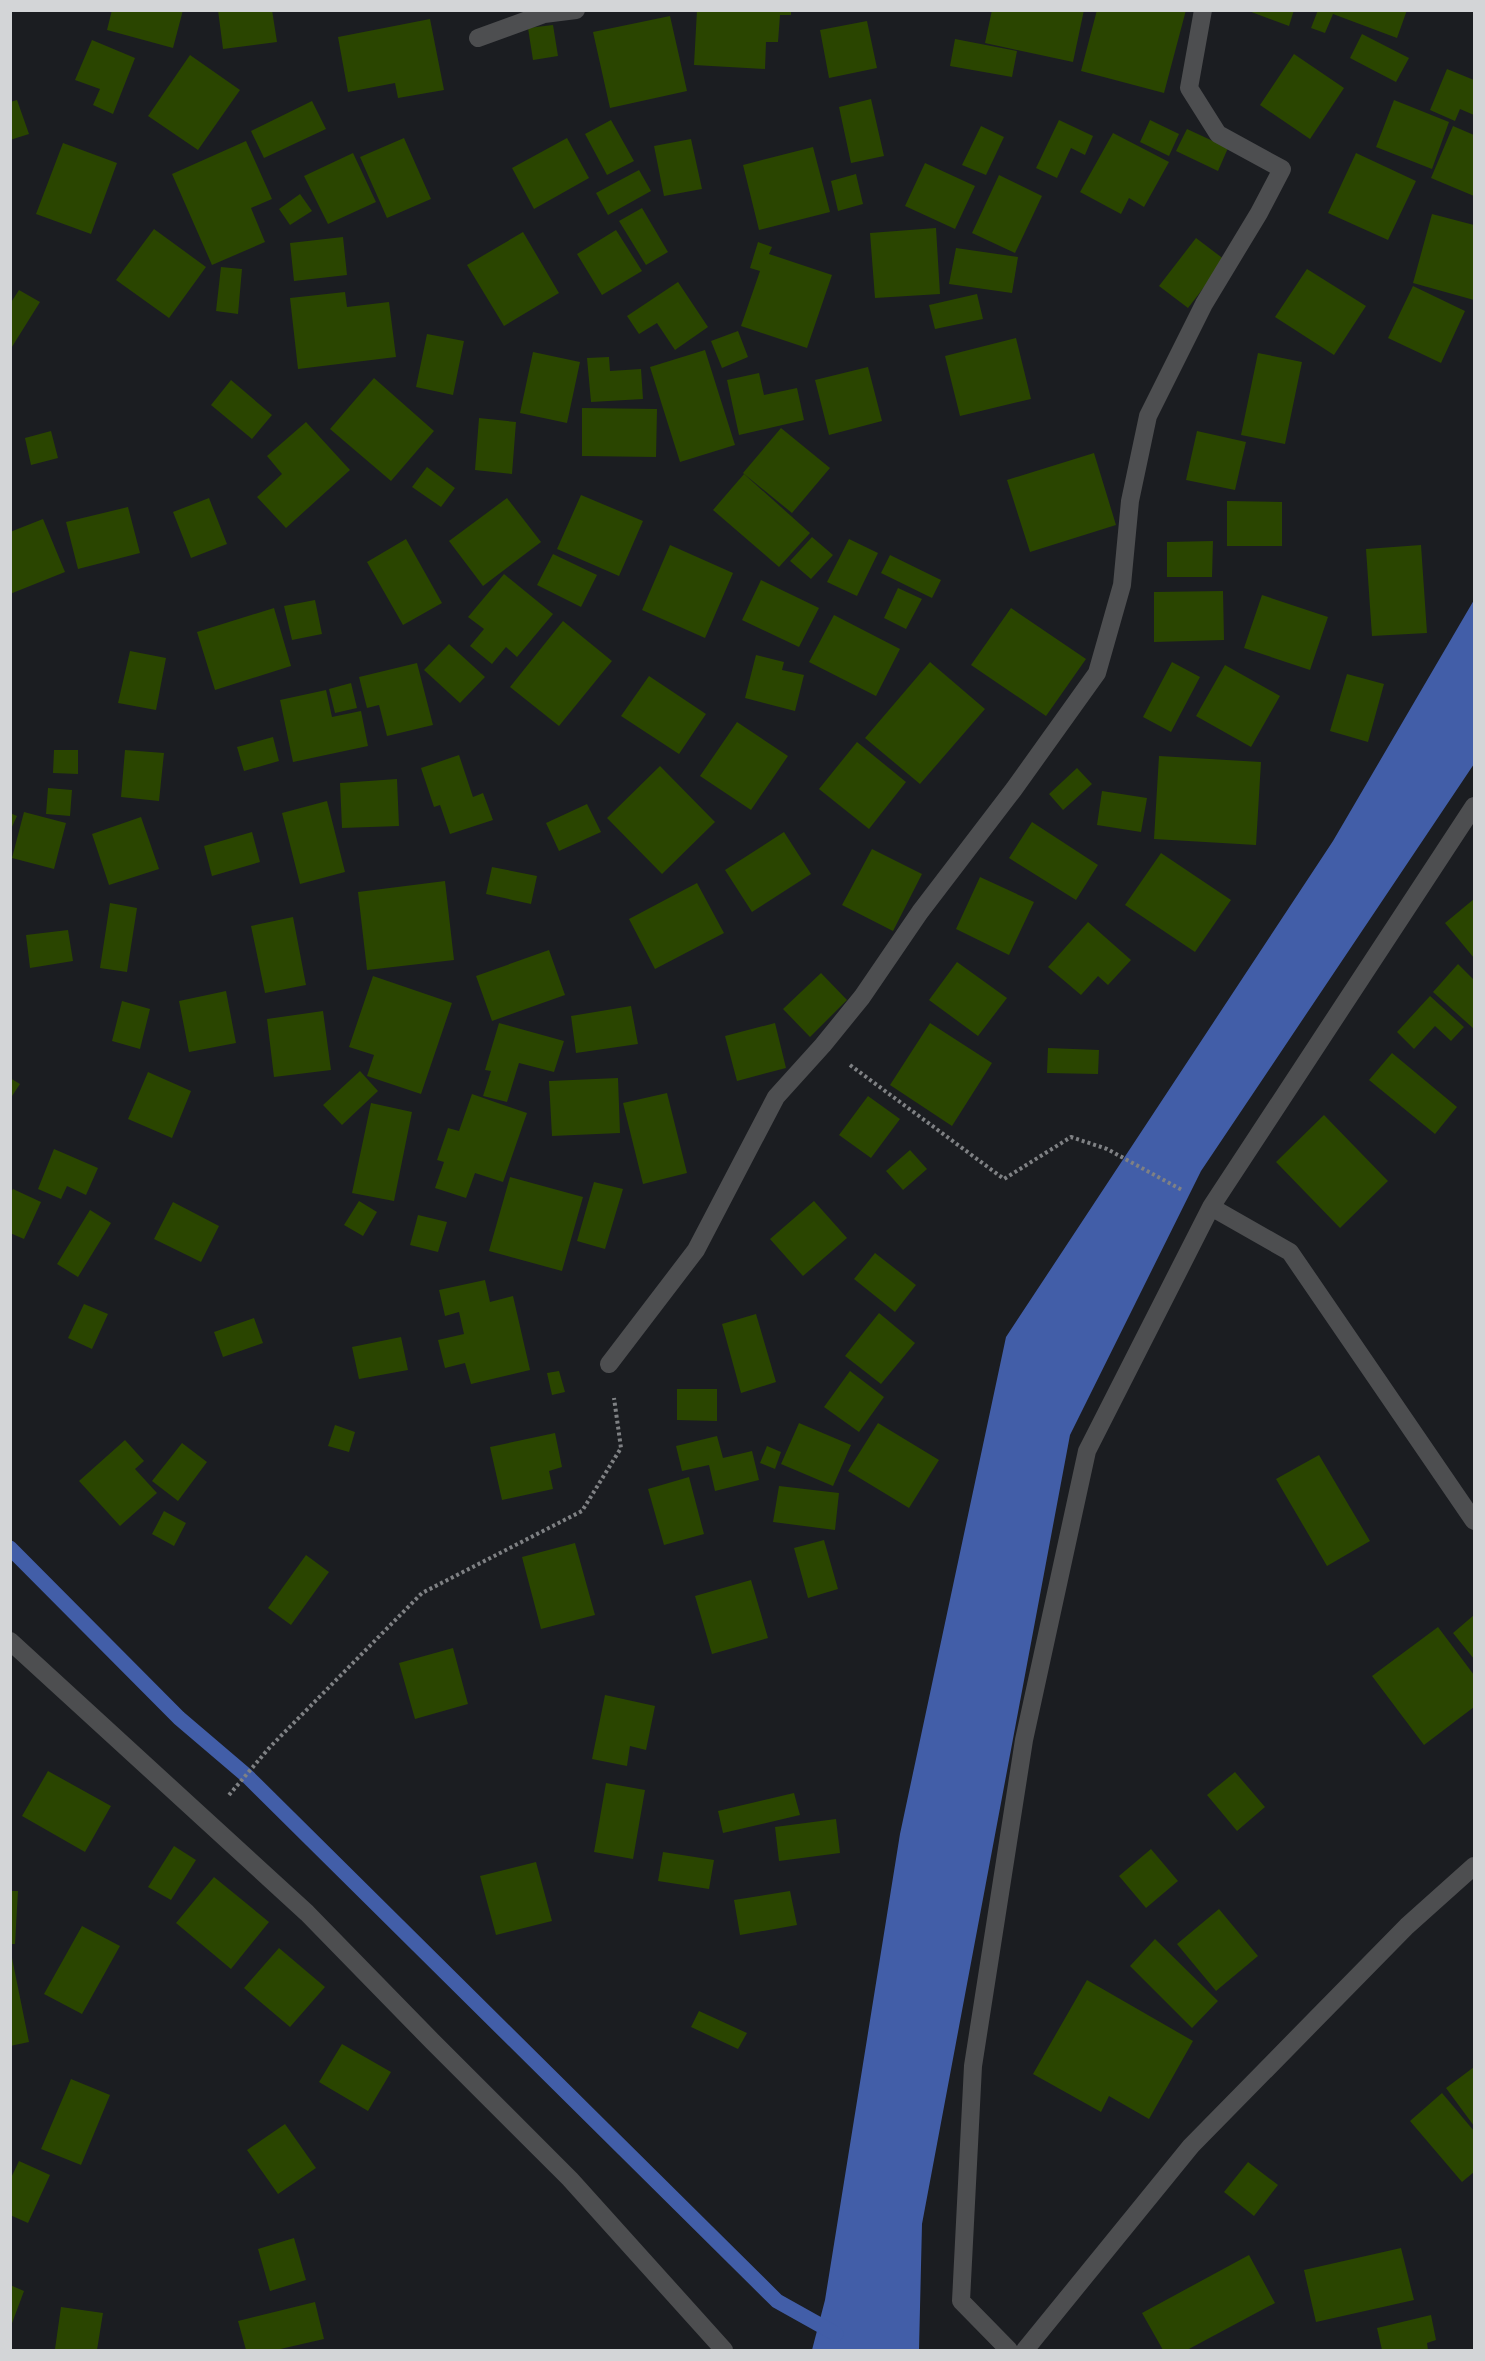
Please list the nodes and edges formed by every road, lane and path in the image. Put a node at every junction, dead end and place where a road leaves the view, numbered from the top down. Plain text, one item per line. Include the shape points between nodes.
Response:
1 (576, 10) edge
2 (1203, 10) edge
3 (478, 38) dead end
4 (1474, 806) edge
5 (824, 1045) junction
6 (1211, 1207) junction
7 (609, 1364) joint
8 (1474, 1521) edge
9 (10, 1641) edge
10 (247, 1776) dead end
11 (1474, 1866) edge
12 (724, 2350) edge
13 (1009, 2350) edge
14 (1024, 2350) edge

1 - 3 street via 544,14
2 - 5 street via 1189,88 1218,134 1282,169 1204,304 1148,416 1130,501 1122,585 1097,673
4 - 6 street
5 - 6 path via 1004,1179 1071,1137 1107,1149
5 - 7 street via 776,1097 696,1250
6 - 8 street via 1290,1252
6 - 13 street via 1088,1451 1024,1740 973,2066 961,2301
7 - 10 path via 621,1448 582,1511 422,1593 270,1747
9 - 12 street via 307,1913 570,2179
11 - 14 street via 1407,1926 1191,2146

